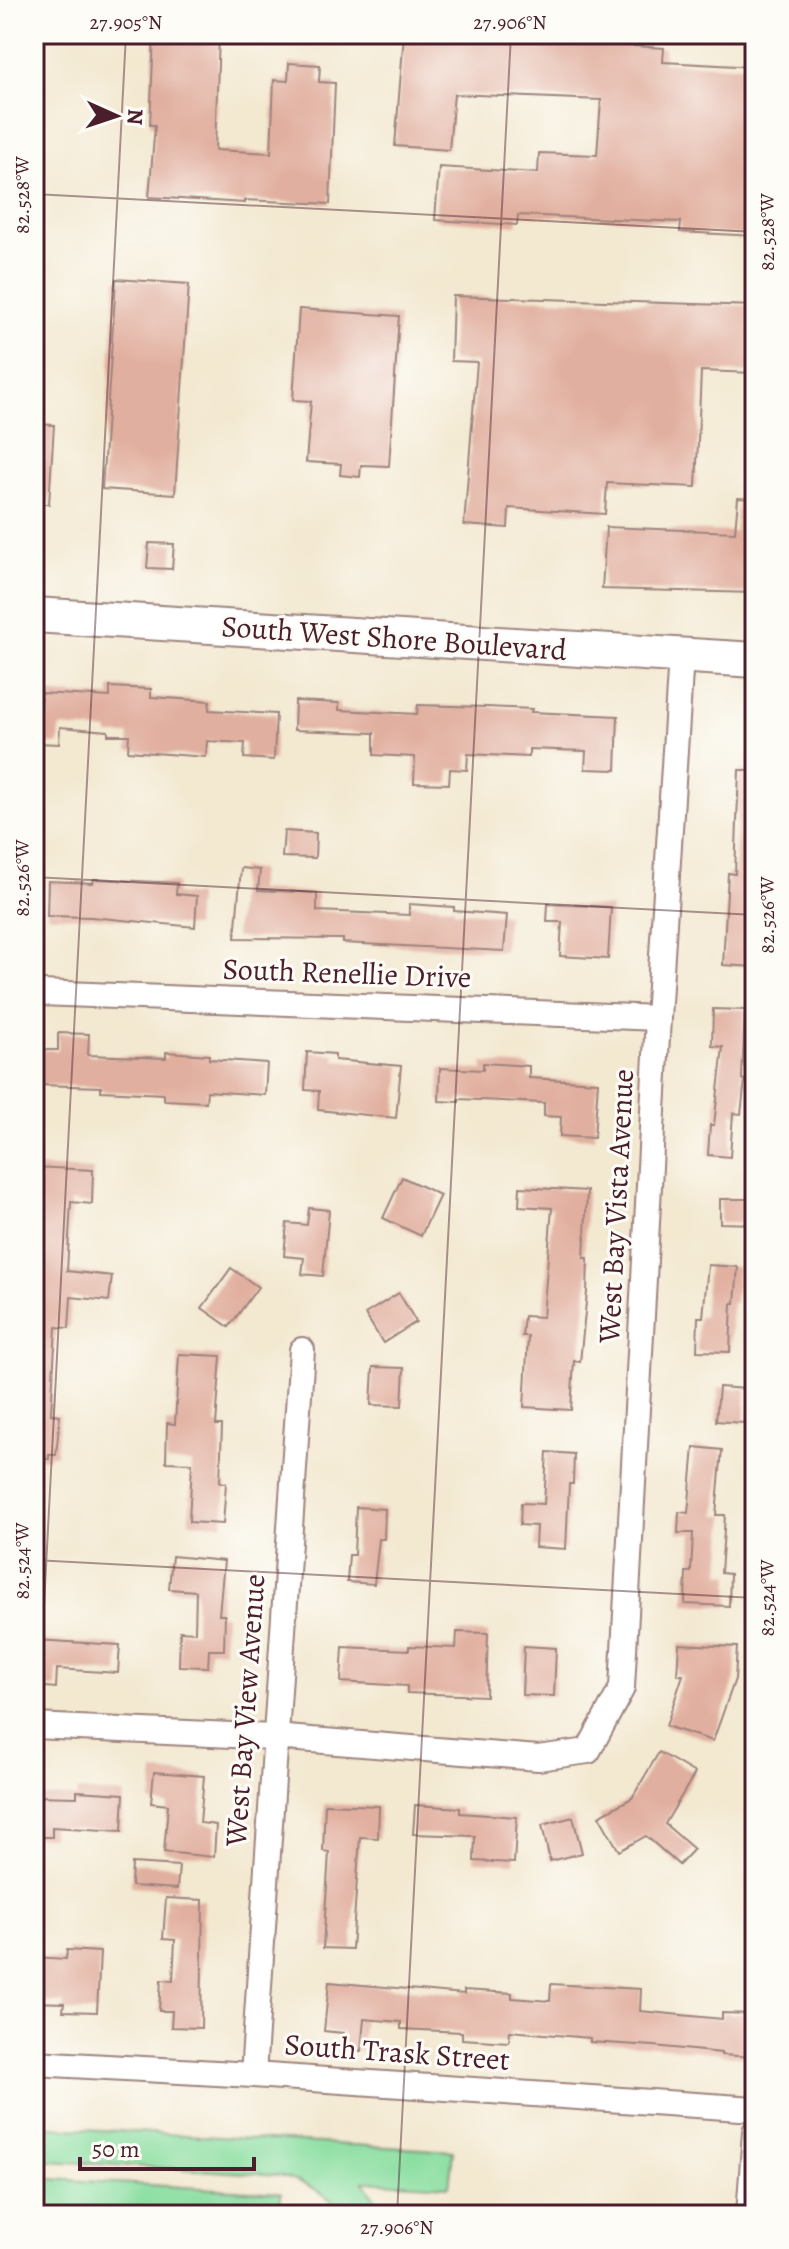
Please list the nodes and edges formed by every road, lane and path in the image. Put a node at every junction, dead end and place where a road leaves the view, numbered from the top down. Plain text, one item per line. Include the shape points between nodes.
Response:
1 (34, 615) edge
2 (681, 656) junction
3 (755, 660) edge
4 (34, 995) edge
5 (658, 1018) junction
6 (302, 1350) dead end
7 (34, 1726) edge
8 (274, 1737) junction
9 (34, 2063) edge
10 (253, 2075) junction
11 (755, 2109) edge
12 (755, 2132) edge
13 (749, 2215) edge

1 - 2 street, South West Shore Boulevard
2 - 3 street, South West Shore Boulevard
2 - 5 street, West Bay Vista Avenue
4 - 5 street, South Renellie Drive
5 - 8 street, West Bay Vista Avenue via 622,1688 588,1751 538,1758
6 - 8 street, West Bay View Avenue
7 - 8 street
8 - 10 street, West Bay View Avenue
9 - 10 street, South Trask Street
10 - 11 street, South Trask Street
12 - 13 street

